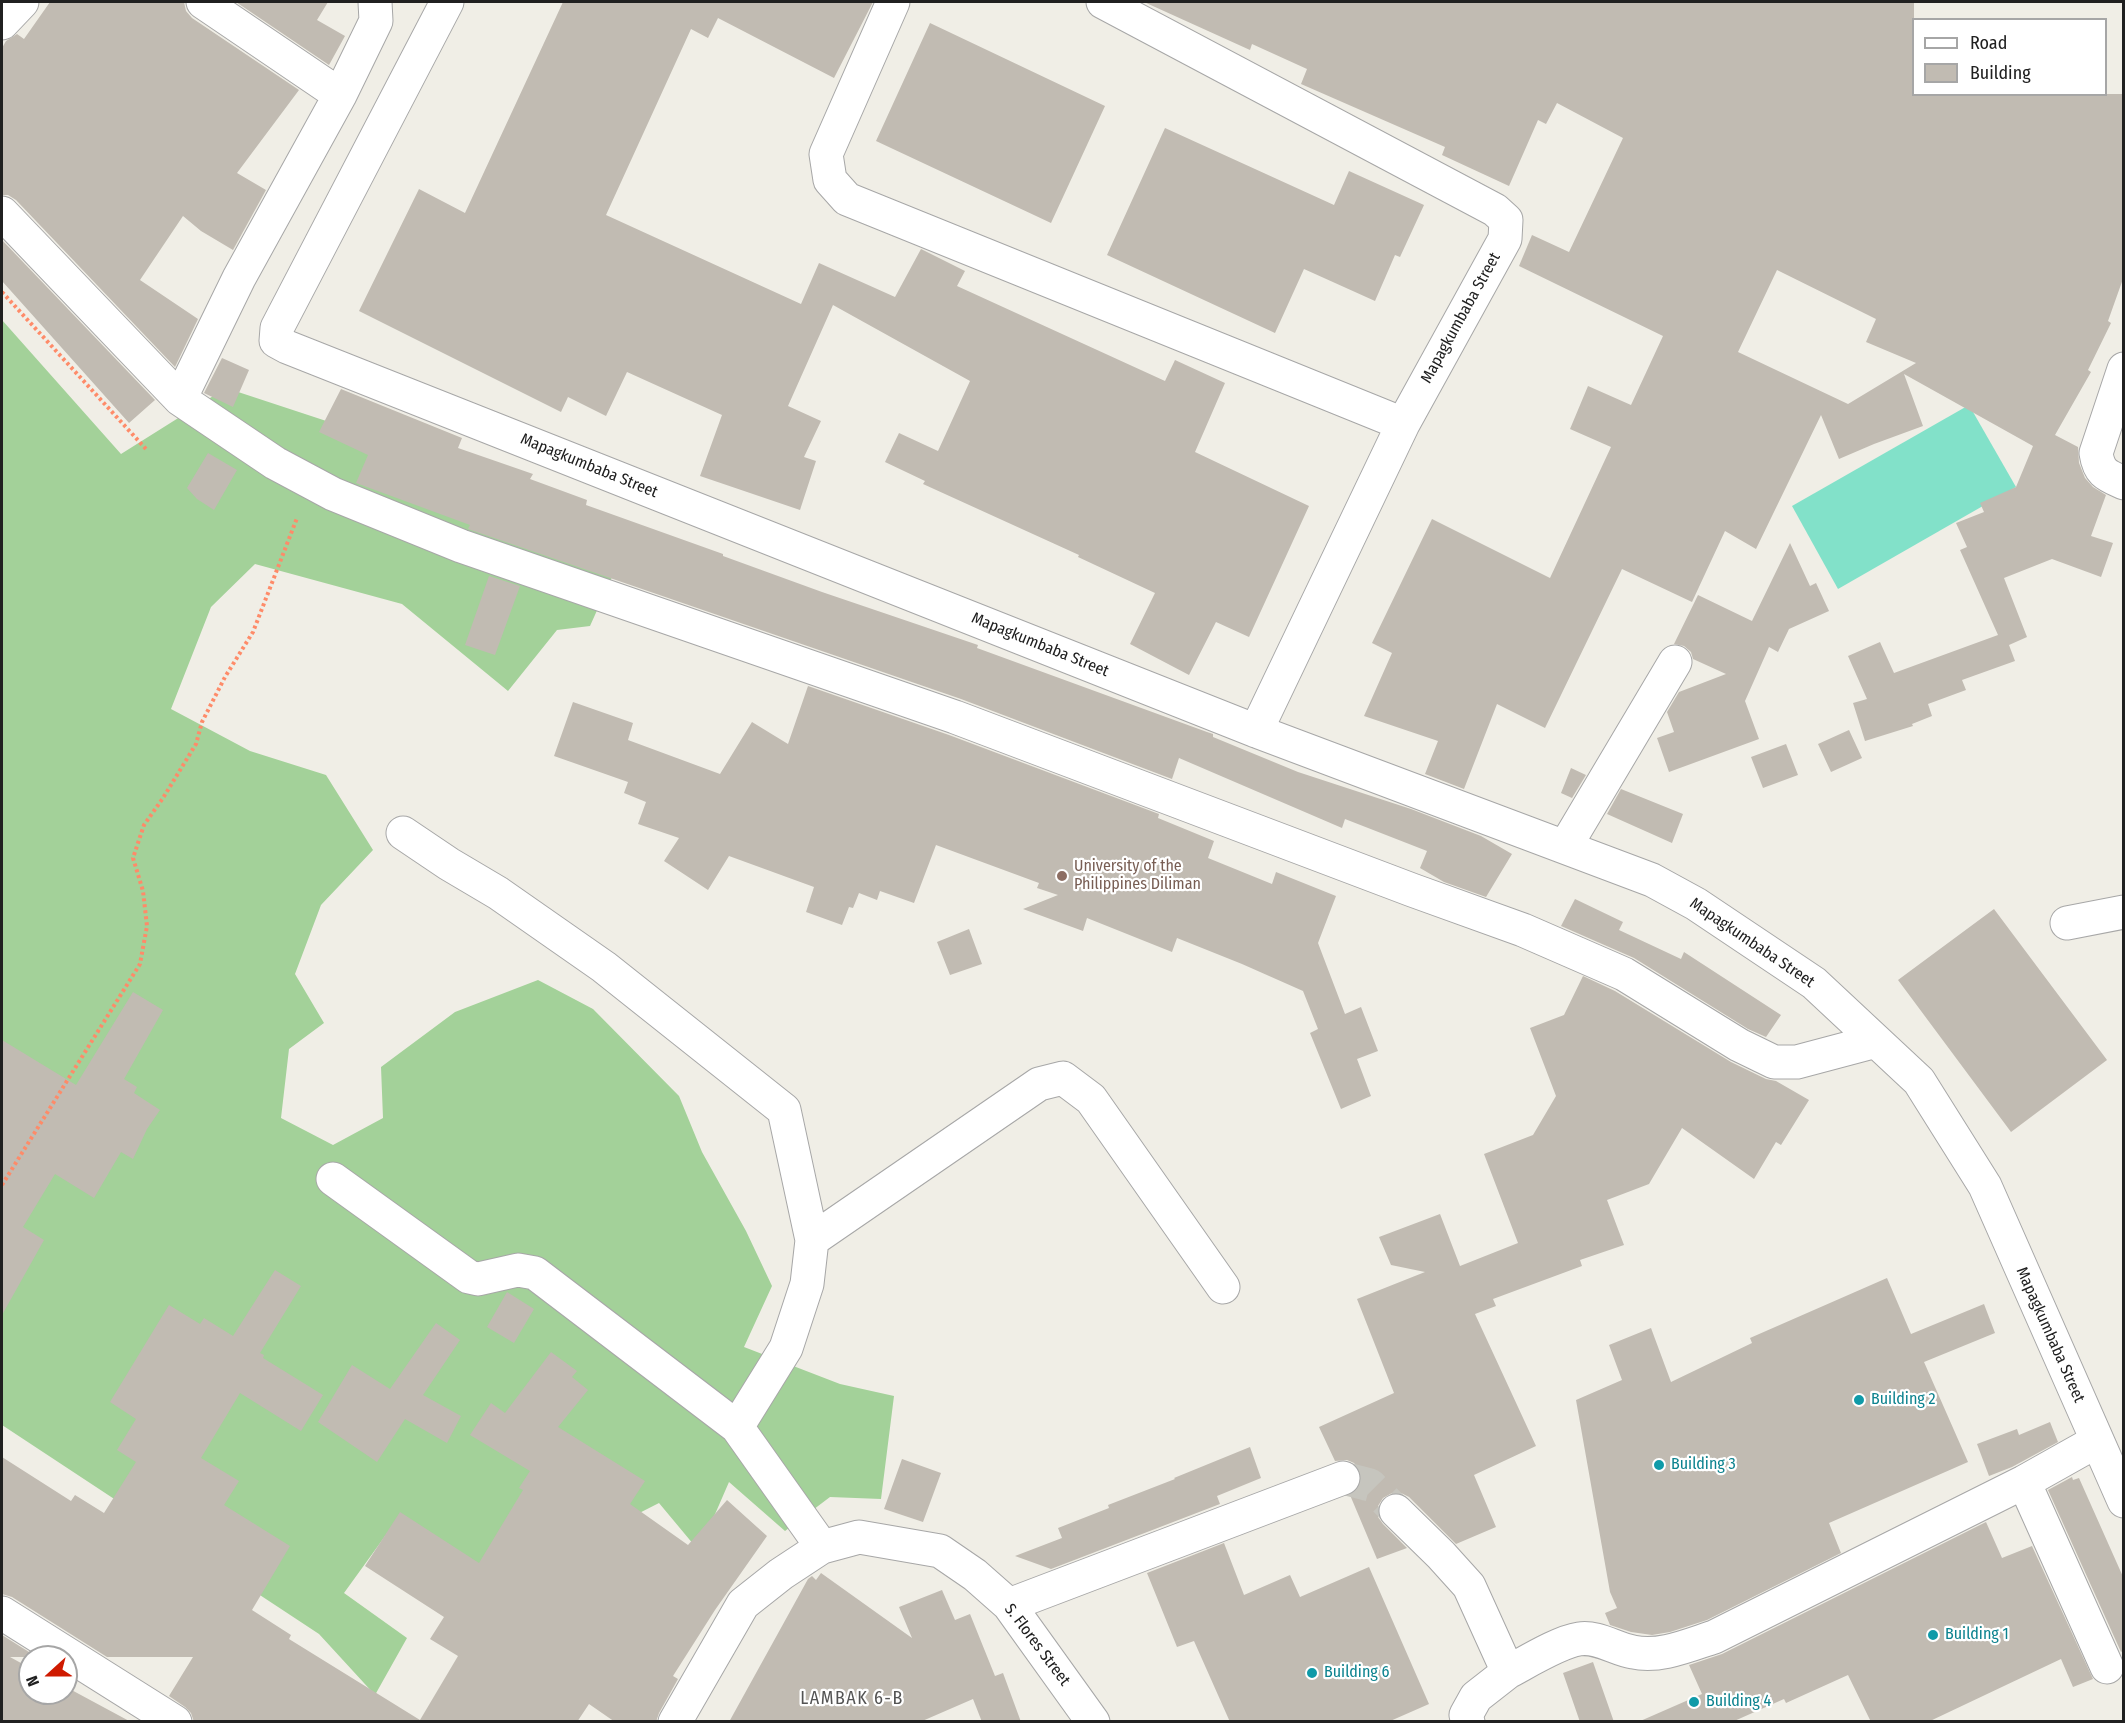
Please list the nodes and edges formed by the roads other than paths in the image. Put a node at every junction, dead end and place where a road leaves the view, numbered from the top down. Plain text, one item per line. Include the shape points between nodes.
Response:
1 (22, 2) edge
2 (203, 2) edge
3 (375, 2) edge
4 (447, 2) edge
5 (893, 2) edge
6 (1103, 2) edge
7 (2, 23) edge
8 (340, 95) junction
9 (2, 213) edge
10 (2124, 369) edge
11 (180, 399) junction
12 (1403, 424) junction
13 (2124, 483) edge
14 (1676, 662) dead end
15 (1256, 731) junction
16 (403, 833) dead end
17 (1565, 848) junction
18 (2124, 912) edge
19 (2067, 923) dead end
20 (1876, 1041) junction
21 (333, 1179) dead end
22 (812, 1240) junction
23 (1222, 1287) dead end
24 (737, 1428) junction
25 (2097, 1441) junction
26 (1343, 1478) tunnel mouth
27 (2024, 1482) junction
28 (2124, 1501) edge
29 (1396, 1511) tunnel mouth
30 (822, 1547) junction
31 (1009, 1605) junction
32 (2, 1613) edge
33 (2107, 1667) dead end
34 (1508, 1672) junction
35 (174, 1722) edge
36 (675, 1722) edge
37 (1093, 1722) edge
38 (1468, 1722) edge

1 - 7 street
2 - 8 street
3 - 8 street via 376,21
4 - 15 street, Mapagkumbaba Street via 277,328 276,341
5 - 12 street via 826,154 830,180 848,199
6 - 12 street, Mapagkumbaba Street via 1496,210 1506,220 1505,239
8 - 11 street via 239,278
9 - 11 street
10 - 13 street via 2096,453 2098,466 2107,476
11 - 20 street via 275,463 333,494 461,546 956,717 1523,930 1624,974 1739,1045 1774,1062 1797,1062
12 - 15 street, Mapagkumbaba Street
14 - 17 street
15 - 17 street, Mapagkumbaba Street
16 - 22 street via 604,967 784,1110
17 - 20 street, Mapagkumbaba Street via 1652,880 1696,904 1815,983
18 - 19 street
20 - 25 street, Mapagkumbaba Street via 1919,1082 1985,1186
21 - 24 street via 469,1277 478,1279 518,1270 535,1273
22 - 23 street via 1039,1084 1063,1078 1091,1099
22 - 24 street via 807,1284 786,1348
24 - 30 street
25 - 27 street
25 - 28 street, Mapagkumbaba Street
26 - 31 street
27 - 33 street
27 - 34 street via 1714,1637 1665,1652 1633,1653 1582,1638
29 - 34 street via 1468,1586
30 - 31 street, S. Flores Street via 859,1537 940,1551
30 - 36 street, S. Flores Street via 744,1604
31 - 37 street, S. Flores Street
32 - 35 street
34 - 38 street via 1476,1697 1466,1715

